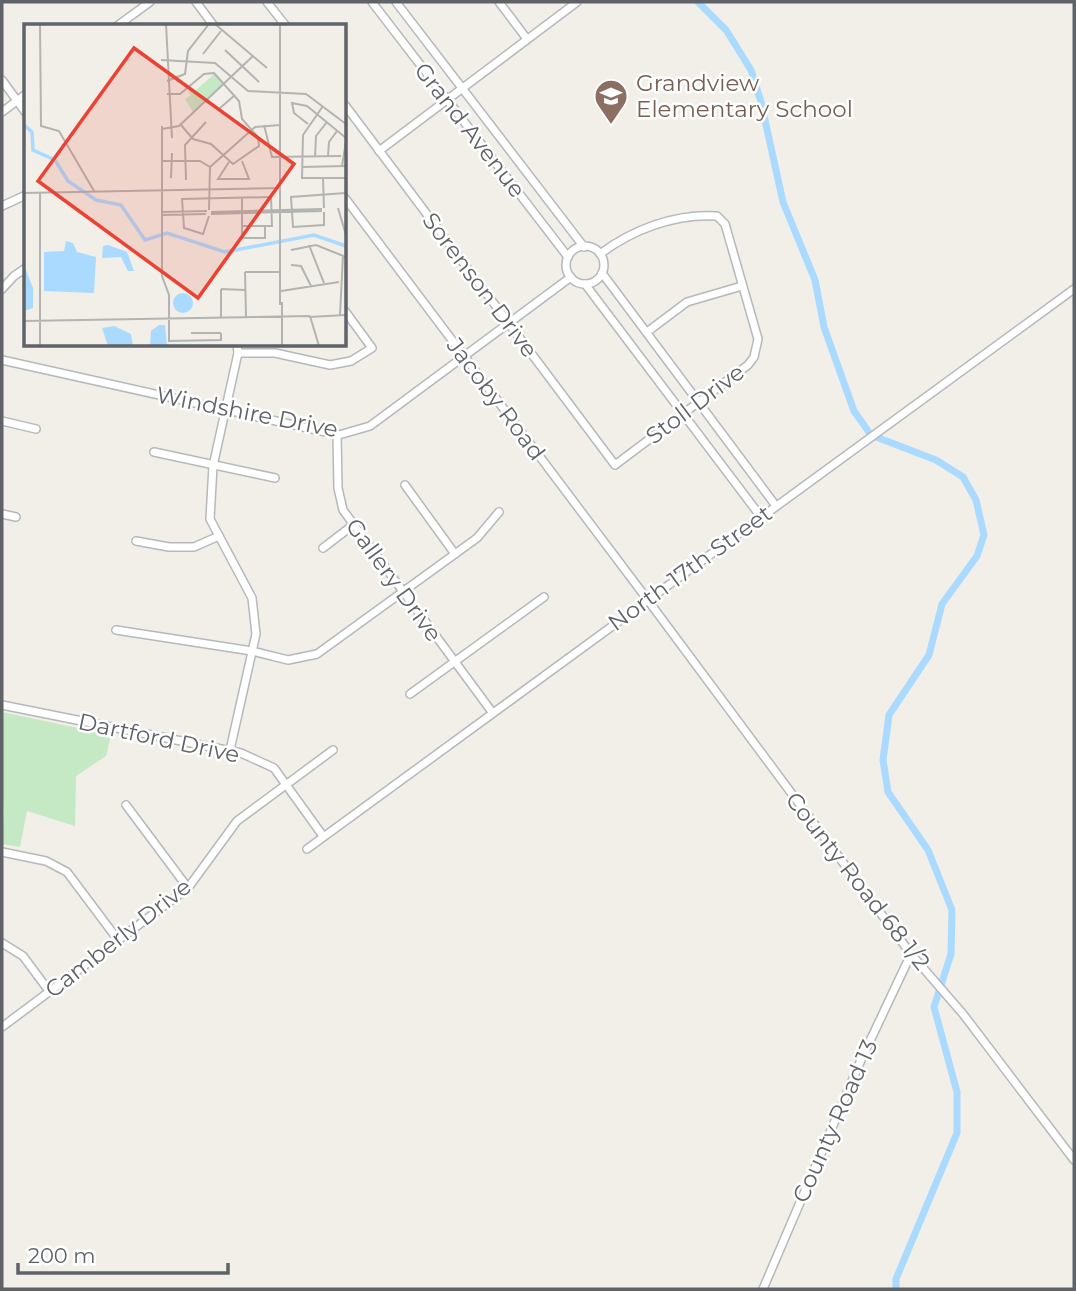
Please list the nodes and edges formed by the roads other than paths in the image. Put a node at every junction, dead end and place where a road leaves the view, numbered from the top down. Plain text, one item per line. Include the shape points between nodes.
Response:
1 (150, 2) edge
2 (196, 2) edge
3 (267, 2) edge
4 (372, 2) edge
5 (396, 2) edge
6 (499, 2) edge
7 (577, 2) edge
8 (120, 24) edge
9 (212, 24) edge
10 (284, 24) edge
11 (527, 39) junction
12 (2, 80) edge
13 (462, 88) junction
14 (24, 95) edge
15 (17, 100) junction
16 (447, 100) junction
17 (346, 106) edge
18 (24, 110) edge
19 (2, 112) edge
20 (379, 151) junction
21 (24, 196) edge
22 (346, 199) edge
23 (2, 206) edge
24 (584, 247) junction
25 (600, 254) junction
26 (568, 257) junction
27 (24, 269) edge
28 (602, 273) junction
29 (571, 277) junction
30 (585, 284) junction
31 (742, 286) junction
32 (2, 289) edge
33 (1074, 289) edge
34 (346, 313) edge
35 (508, 323) junction
36 (647, 332) junction
37 (238, 349) edge
38 (464, 356) junction
39 (2, 360) edge
40 (699, 402) junction
41 (225, 409) junction
42 (684, 414) junction
43 (2, 421) edge
44 (36, 429) dead end
45 (337, 434) junction
46 (154, 452) dead end
47 (615, 465) joint
48 (213, 466) junction
49 (275, 478) dead end
50 (405, 485) dead end
51 (776, 506) junction
52 (499, 512) dead end
53 (2, 514) edge
54 (16, 517) dead end
55 (761, 517) junction
56 (354, 526) junction
57 (219, 536) junction
58 (136, 541) dead end
59 (323, 548) dead end
60 (455, 554) junction
61 (403, 593) junction
62 (544, 597) dead end
63 (647, 599) junction
64 (116, 630) dead end
65 (252, 651) junction
66 (455, 662) junction
67 (410, 694) dead end
68 (2, 705) edge
69 (492, 712) junction
70 (230, 750) junction
71 (333, 750) dead end
72 (286, 785) junction
73 (126, 805) dead end
74 (323, 836) junction
75 (307, 849) dead end
76 (2, 852) edge
77 (188, 888) junction
78 (118, 940) junction
79 (2, 943) edge
80 (911, 954) junction
81 (49, 991) junction
82 (2, 1027) edge
83 (1074, 1160) edge
84 (763, 1289) edge

1 - 8 street
2 - 9 street
3 - 10 street
4 - 16 street, Grand Avenue
5 - 13 street, Grand Avenue
6 - 11 street
7 - 11 street
11 - 13 street
12 - 15 street
13 - 16 street
13 - 24 street, Grand Avenue
14 - 15 street
15 - 18 street
15 - 19 street
16 - 20 street
16 - 26 street, Grand Avenue
17 - 20 street, Sorenson Drive
20 - 35 street, Sorenson Drive
21 - 23 street
22 - 38 street, Jacoby Road
24 - 25 street
24 - 26 street
25 - 28 street
25 - 31 street, Stoll Drive via 642,229 670,220 717,216 725,224
26 - 29 street
27 - 32 street
28 - 30 street
28 - 36 street
29 - 30 street
29 - 35 street, Windshire Drive
30 - 42 street
31 - 36 street via 687,302
31 - 40 street, Stoll Drive via 757,349 748,365
33 - 51 street, North 17th Street
34 - 37 street via 372,348 351,361 330,365
35 - 38 street, Windshire Drive
35 - 47 street, Sorenson Drive
36 - 40 street
37 - 41 street
38 - 45 street, Windshire Drive via 370,426
38 - 63 street, Jacoby Road
39 - 41 street, Windshire Drive
40 - 42 street, Stoll Drive
40 - 51 street
41 - 45 street, Windshire Drive
41 - 48 street
42 - 47 street, Stoll Drive
42 - 55 street
43 - 44 street
45 - 56 street, Gallery Drive via 338,488 343,510
46 - 48 street
48 - 49 street
48 - 57 street via 210,519
50 - 60 street
51 - 55 street, North 17th Street
52 - 60 street via 477,538
53 - 54 street
55 - 63 street, North 17th Street
56 - 59 street
56 - 61 street, Gallery Drive
57 - 58 street via 194,547
57 - 65 street via 252,598 256,635
60 - 61 street
61 - 65 street via 317,654 288,660
61 - 66 street, Gallery Drive
62 - 66 street
63 - 69 street, North 17th Street
63 - 80 street, County Road 68 1/2
64 - 65 street
65 - 70 street
66 - 67 street
66 - 69 street, Gallery Drive
68 - 70 street, Dartford Drive
69 - 74 street, North 17th Street
70 - 72 street, Dartford Drive via 274,768
71 - 72 street, Camberly Drive
72 - 74 street, Dartford Drive
72 - 77 street, Camberly Drive via 237,821
73 - 77 street
74 - 75 street, North 17th Street
76 - 78 street via 46,861 67,872
77 - 78 street, Camberly Drive
78 - 81 street, Camberly Drive
79 - 81 street via 23,956
80 - 83 street, County Road 68 1/2
80 - 84 street, County Road 13
81 - 82 street, Camberly Drive

